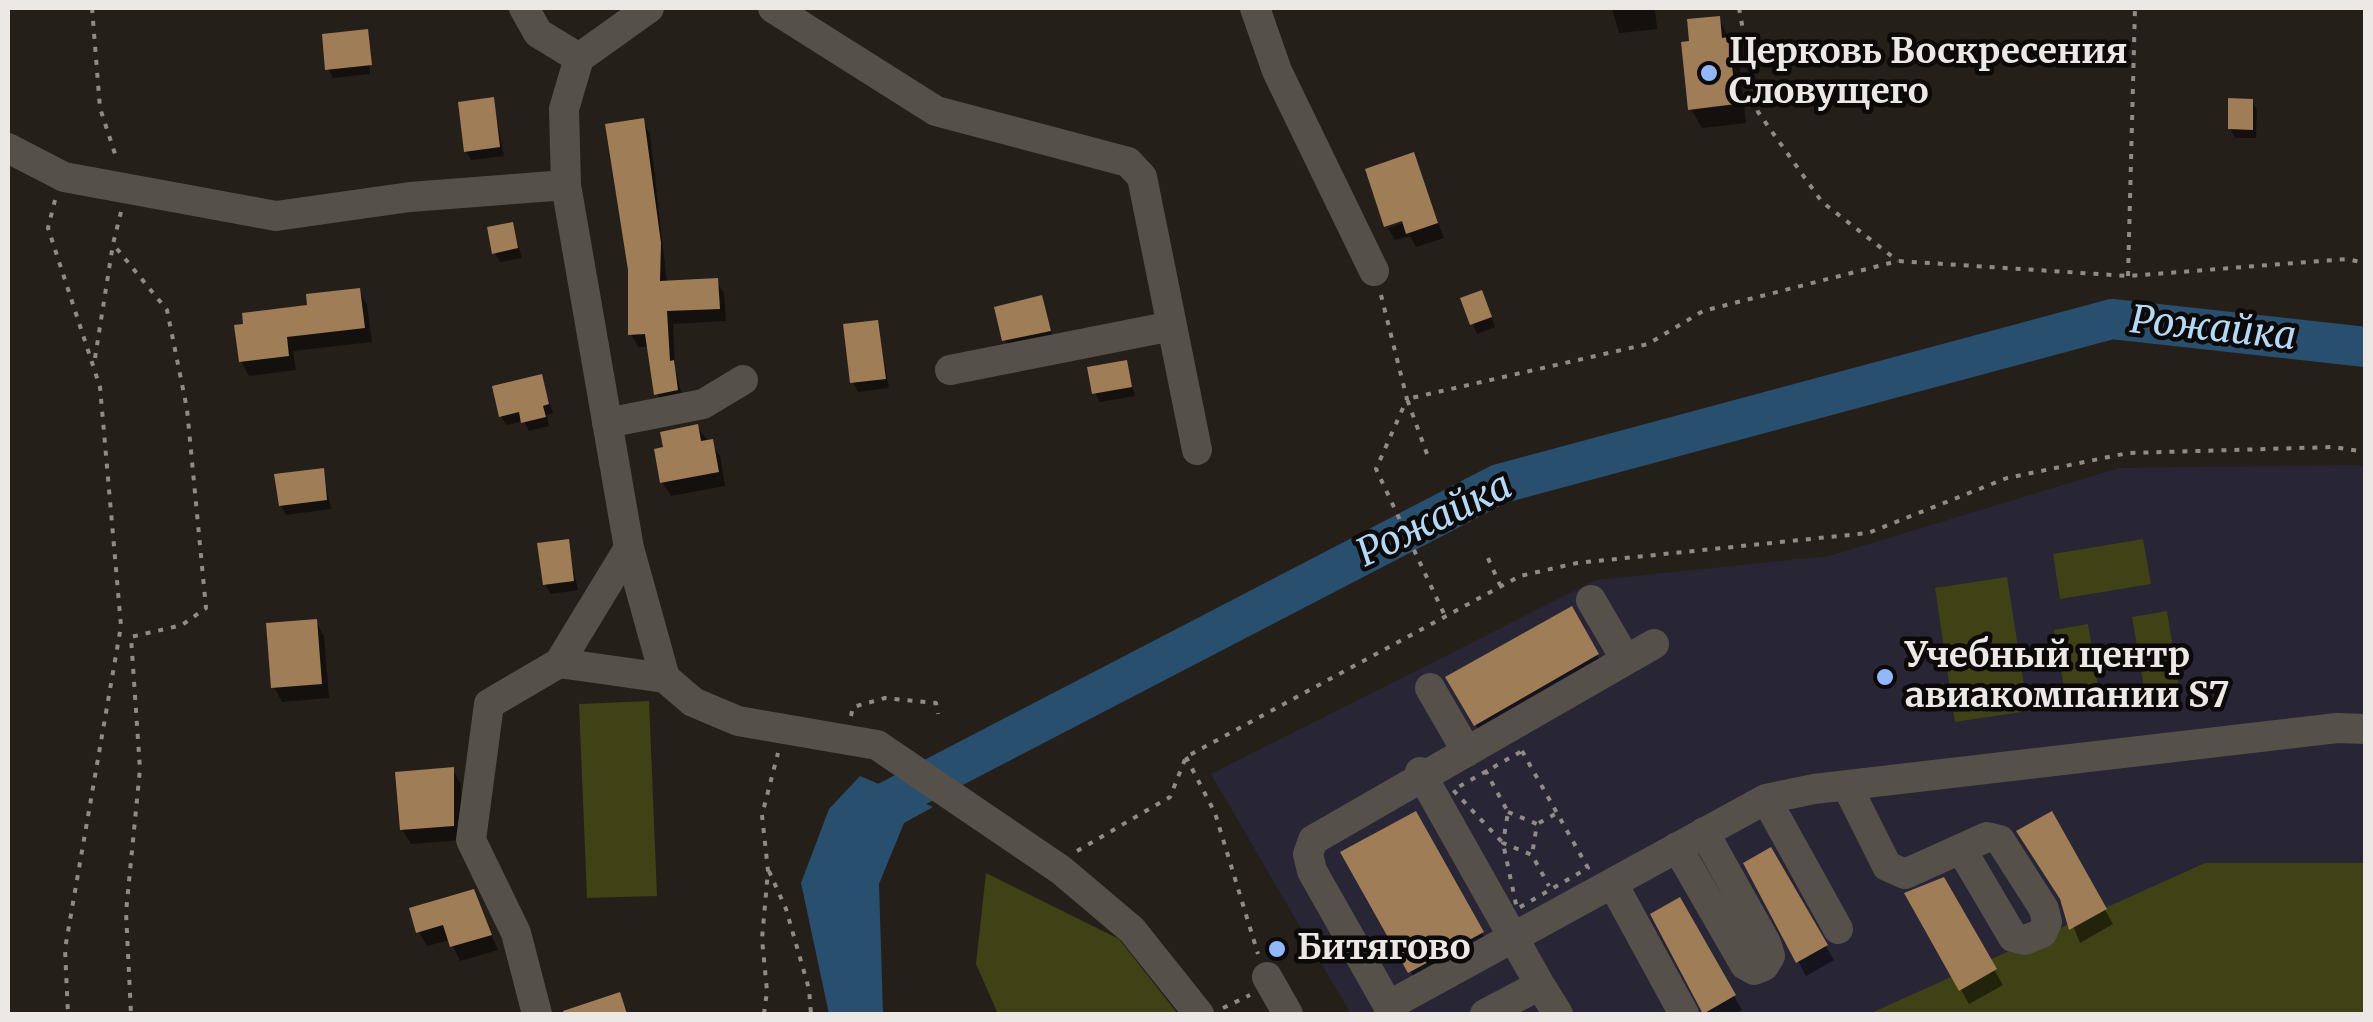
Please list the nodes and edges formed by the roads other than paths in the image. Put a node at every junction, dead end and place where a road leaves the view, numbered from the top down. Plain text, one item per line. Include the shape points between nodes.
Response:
1 (524, 8) edge
2 (649, 8) edge
3 (774, 8) edge
4 (1255, 8) edge
5 (579, 58) junction
6 (8, 148) edge
7 (566, 185) junction
8 (1374, 271) road end
9 (1172, 326) junction
10 (950, 370) dead end
11 (743, 380) dead end
12 (607, 423) junction
13 (1198, 450) dead end
14 (629, 548) junction
15 (1591, 600) dead end
16 (1654, 644) dead end
17 (1626, 660) junction
18 (559, 663) junction
19 (665, 678) junction
20 (1430, 688) dead end
21 (2366, 729) edge
22 (1476, 757) junction
23 (1422, 775) junction
24 (1847, 786) junction
25 (1766, 799) junction
26 (1962, 850) dead end
27 (1612, 884) junction
28 (1838, 930) dead end
29 (1514, 939) junction
30 (1267, 978) road end
31 (1540, 985) junction
32 (1391, 1010) edge
33 (1198, 1012) edge
34 (538, 1014) edge
35 (1288, 1014) edge
36 (1486, 1014) edge
37 (1558, 1014) edge
38 (1684, 1014) edge

1 - 5 street via 538,33
2 - 5 street
3 - 9 street via 936,110 1128,162 1142,177
4 - 8 street via 1277,71
5 - 7 street via 564,109
6 - 7 street via 64,177 276,216
7 - 12 street
9 - 10 street
9 - 13 street
11 - 12 street via 702,404
12 - 14 street
14 - 18 street
14 - 19 street
15 - 17 street
16 - 17 street
17 - 22 street
18 - 19 street
18 - 34 street via 489,704 471,840 516,933
19 - 33 street via 693,702 738,720 877,745 1061,870 1132,930
20 - 22 street
21 - 24 street
22 - 23 street
23 - 29 street
23 - 32 street via 1313,840 1308,854
24 - 25 street
24 - 26 street via 1894,871 1912,875
25 - 27 street
25 - 28 street
27 - 29 street via 1557,901
27 - 38 street
29 - 31 street
29 - 32 street
30 - 35 street
31 - 36 street
31 - 37 street

